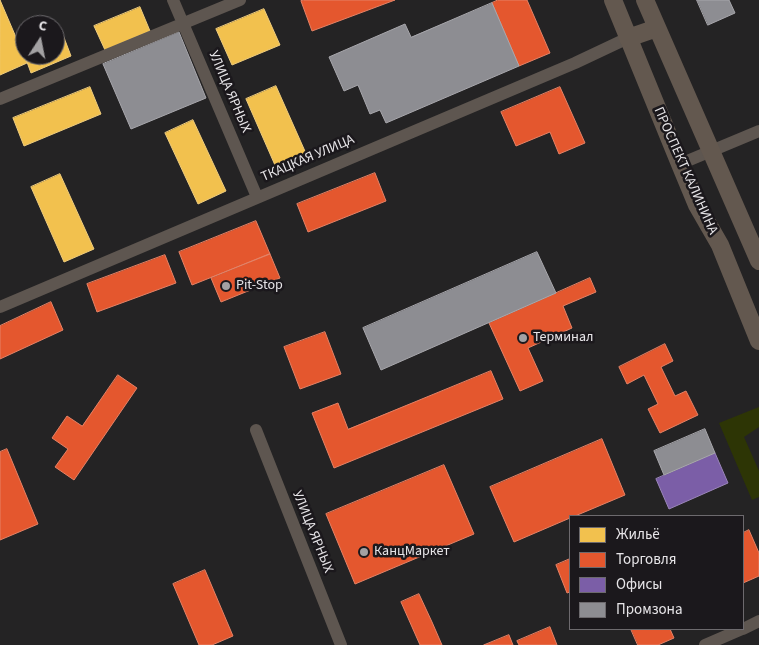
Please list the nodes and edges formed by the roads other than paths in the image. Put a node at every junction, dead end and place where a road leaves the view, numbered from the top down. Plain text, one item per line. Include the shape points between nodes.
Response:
1 (173, 0) edge
2 (240, 0) edge
3 (613, 0) edge
4 (645, 0) edge
5 (184, 24) junction
6 (657, 28) junction
7 (628, 38) junction
8 (0, 99) edge
9 (759, 131) edge
10 (712, 151) junction
11 (680, 164) junction
12 (257, 197) junction
13 (759, 261) edge
14 (0, 307) edge
15 (759, 341) edge
16 (256, 430) dead end
17 (759, 622) edge
18 (744, 629) edge
19 (741, 630) edge
20 (341, 645) edge
21 (705, 645) edge

1 - 5 street, УЛИЦА ЯРНЫХ
2 - 5 street
3 - 7 main road, ПРОСПЕКТ КАЛИНИНА
4 - 6 main road
5 - 8 street
5 - 12 street, УЛИЦА ЯРНЫХ
6 - 7 main road
6 - 10 main road
7 - 11 main road, ПРОСПЕКТ КАЛИНИНА
7 - 12 street, ТКАЦКАЯ УЛИЦА
9 - 10 street
10 - 11 street
10 - 13 main road
11 - 15 main road, ПРОСПЕКТ КАЛИНИНА via 697,205 720,245
12 - 14 street, ТКАЦКАЯ УЛИЦА
16 - 20 street, УЛИЦА ЯРНЫХ
17 - 18 street
19 - 21 street

